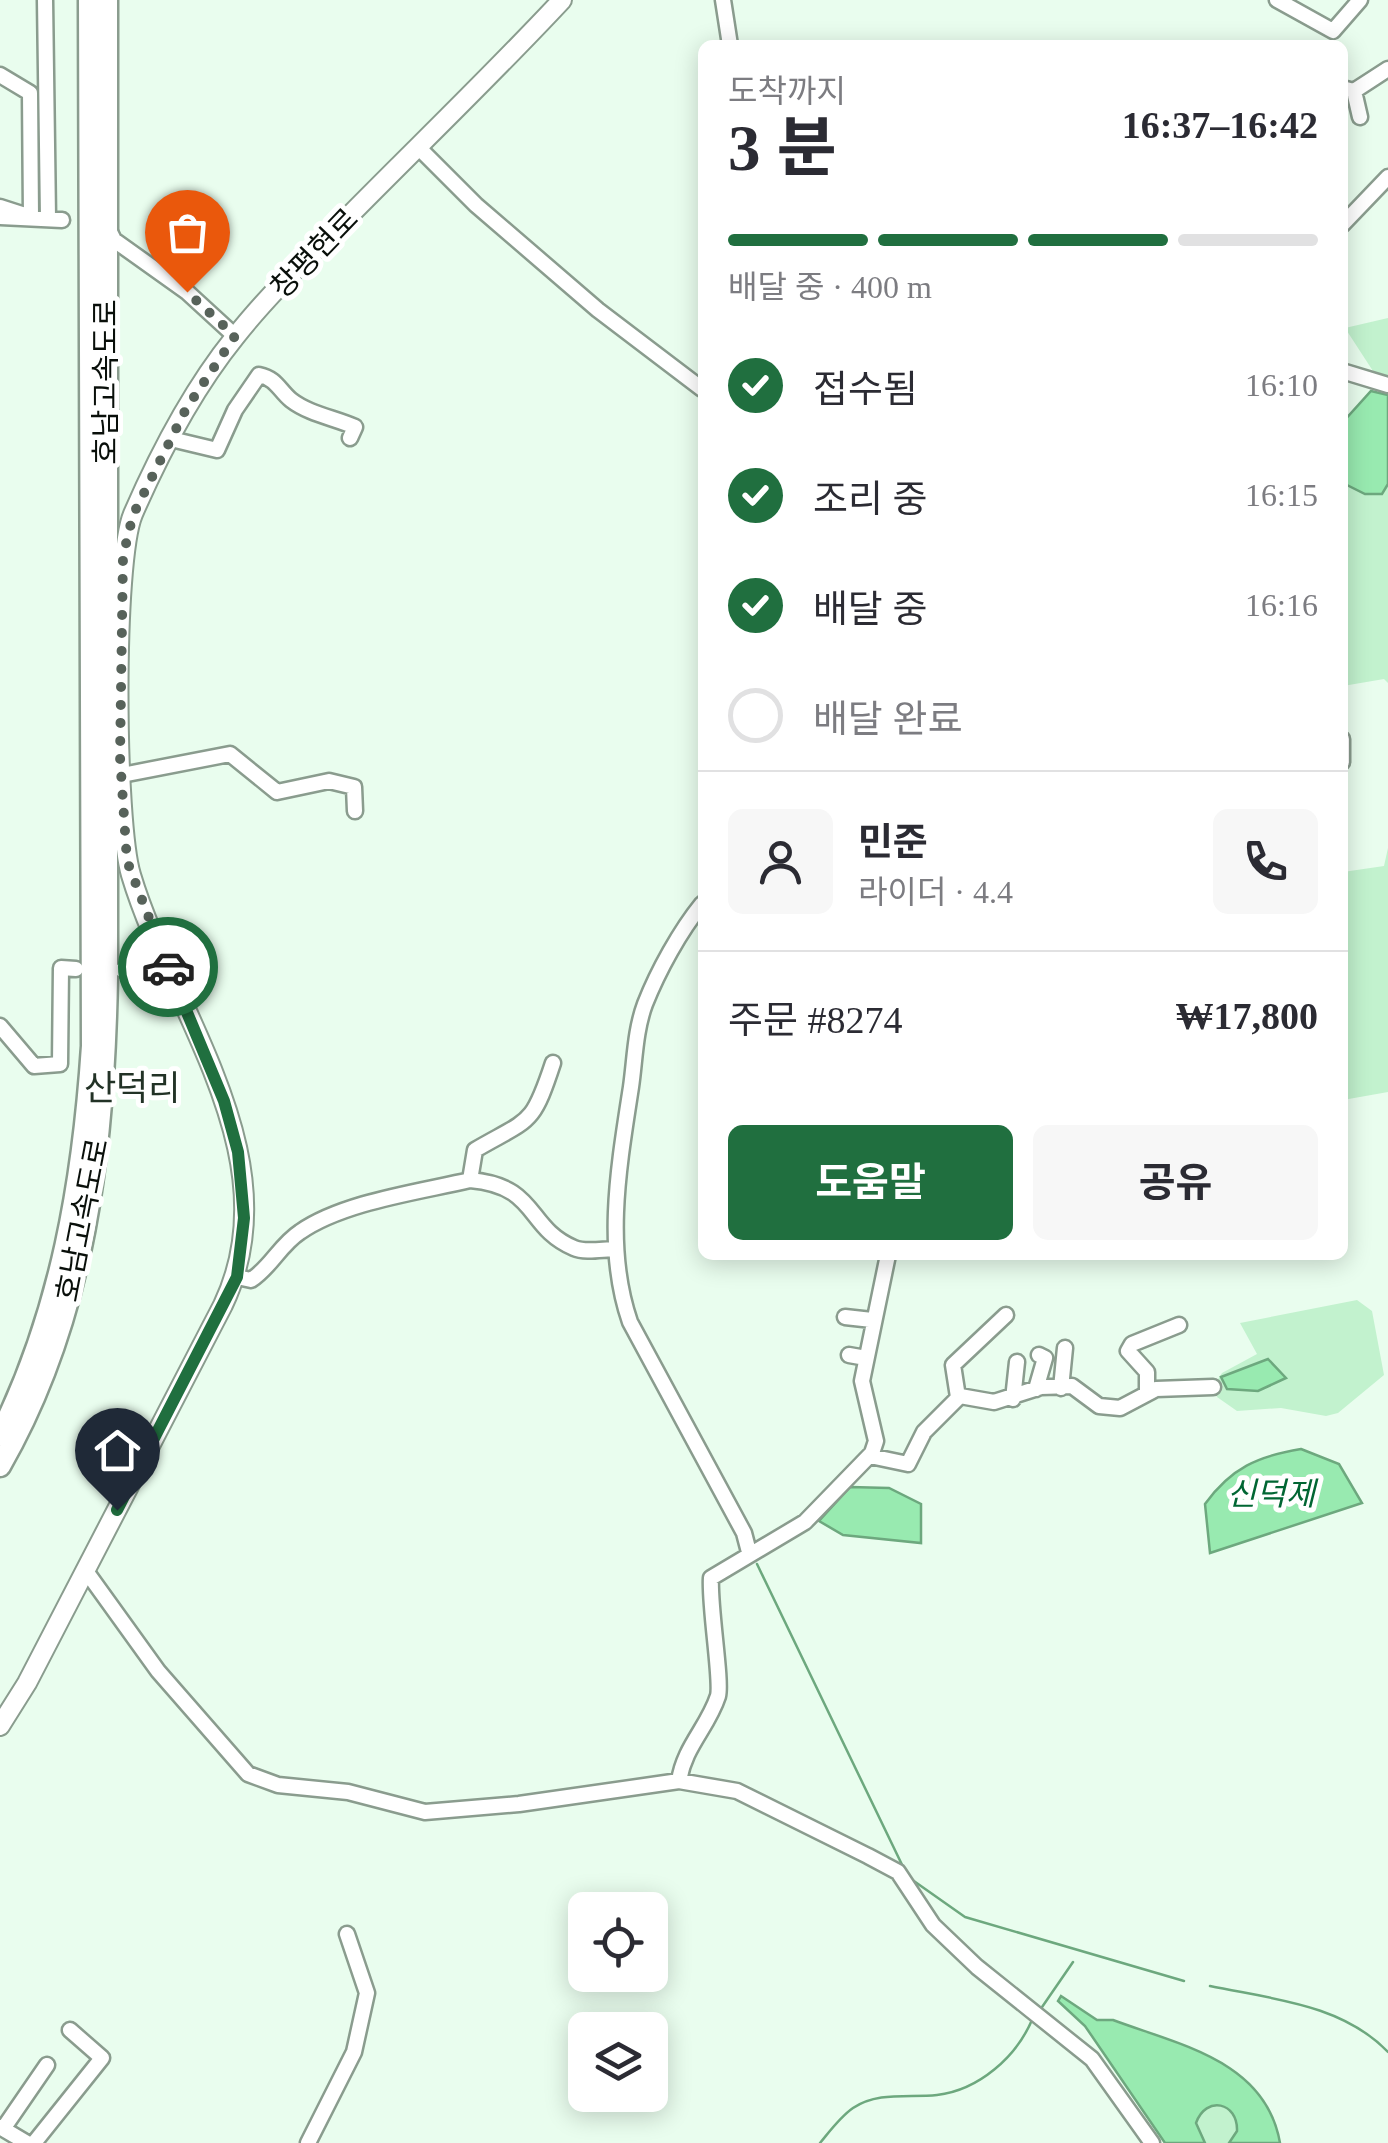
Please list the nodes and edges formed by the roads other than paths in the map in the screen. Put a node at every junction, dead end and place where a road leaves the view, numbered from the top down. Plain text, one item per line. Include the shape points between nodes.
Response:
1 (45, 0) edge
2 (89, 0) edge
3 (107, 0) edge
4 (562, 0) edge
5 (723, 0) edge
6 (1277, 0) edge
7 (1360, 0) edge
8 (1334, 38) edge
9 (729, 40) edge
10 (1388, 69) edge
11 (0, 76) edge
12 (1348, 90) edge
13 (1360, 117) dead end
14 (418, 147) junction
15 (1388, 177) edge
16 (1368, 193) junction
17 (1348, 203) edge
18 (0, 207) edge
19 (0, 217) edge
20 (31, 217) junction
21 (1348, 218) edge
22 (108, 228) dead end
23 (235, 336) junction
24 (1348, 373) edge
25 (1388, 385) edge
26 (698, 386) edge
27 (350, 438) dead end
28 (170, 440) junction
29 (122, 776) junction
30 (354, 811) dead end
31 (698, 911) edge
32 (169, 968) junction
33 (76, 969) dead end
34 (122, 970) dead end
35 (0, 1026) edge
36 (553, 1062) dead end
37 (470, 1180) junction
38 (615, 1249) junction
39 (887, 1260) edge
40 (237, 1277) junction
41 (1006, 1315) dead end
42 (845, 1317) dead end
43 (872, 1320) junction
44 (1180, 1324) dead end
45 (1065, 1348) dead end
46 (849, 1355) dead end
47 (1039, 1355) dead end
48 (866, 1358) junction
49 (1017, 1362) dead end
50 (1213, 1387) dead end
51 (1061, 1388) junction
52 (1036, 1389) junction
53 (1147, 1392) junction
54 (958, 1398) junction
55 (1013, 1398) junction
56 (0, 1435) edge
57 (870, 1456) junction
58 (0, 1466) edge
59 (749, 1552) junction
60 (86, 1572) junction
61 (0, 1726) edge
62 (679, 1781) junction
63 (347, 1934) dead end
64 (70, 2030) dead end
65 (47, 2064) dead end
66 (2, 2128) edge
67 (30, 2143) edge
68 (308, 2143) edge
69 (1152, 2143) edge

1 - 20 street via 55,218
2 - 56 highway, 호남고속도로 via 92,1046 78,1196 64,1261 34,1358
3 - 58 highway, 호남고속도로 via 102,1120 80,1264 30,1408
4 - 14 main road, 창평현로
5 - 9 street
6 - 8 street
7 - 8 street
10 - 12 street
11 - 20 street via 30,93
12 - 13 street
14 - 23 main road, 창평현로
14 - 26 street via 598,310
15 - 16 street
16 - 17 street
16 - 21 street
18 - 20 street
19 - 20 street
22 - 23 street via 114,240
23 - 28 main road, 창평현로
24 - 25 street
27 - 28 street via 354,428 306,409 273,378 259,375 217,450
28 - 29 main road, 창평현로 via 126,536
29 - 30 street via 230,754 277,792 329,781 354,787
29 - 32 main road, 창평현로 via 127,861
31 - 38 street via 646,1002 635,1042
32 - 34 street
32 - 40 main road, 창평현로 via 238,1152 245,1206
33 - 35 street via 60,968 60,1064 34,1066
36 - 37 street via 537,1111 520,1128 475,1150
37 - 38 street via 518,1193 540,1223 577,1250
37 - 40 street via 376,1201 304,1228 265,1271 251,1280
38 - 59 street via 630,1322
39 - 43 street
40 - 60 main road, 창평현로
41 - 54 street via 953,1365
42 - 43 street
43 - 48 street
44 - 53 street via 1128,1351 1147,1372
45 - 51 street
46 - 48 street
47 - 52 street via 1044,1358
48 - 57 street via 862,1381 876,1441
49 - 55 street
50 - 53 street
51 - 52 street
51 - 53 street via 1072,1386 1120,1408
52 - 55 street
54 - 55 street
54 - 57 street via 924,1432 908,1464
57 - 59 street via 805,1522
59 - 62 street via 711,1578 719,1694 682,1758
60 - 61 main road, 창평현로
60 - 62 street via 217,1743 248,1774 278,1785 348,1792 424,1812
62 - 69 street via 737,1792 898,1872 933,1925 1092,2059
63 - 68 street via 367,1994 354,2052
64 - 67 street via 102,2058
65 - 66 street
66 - 67 street

